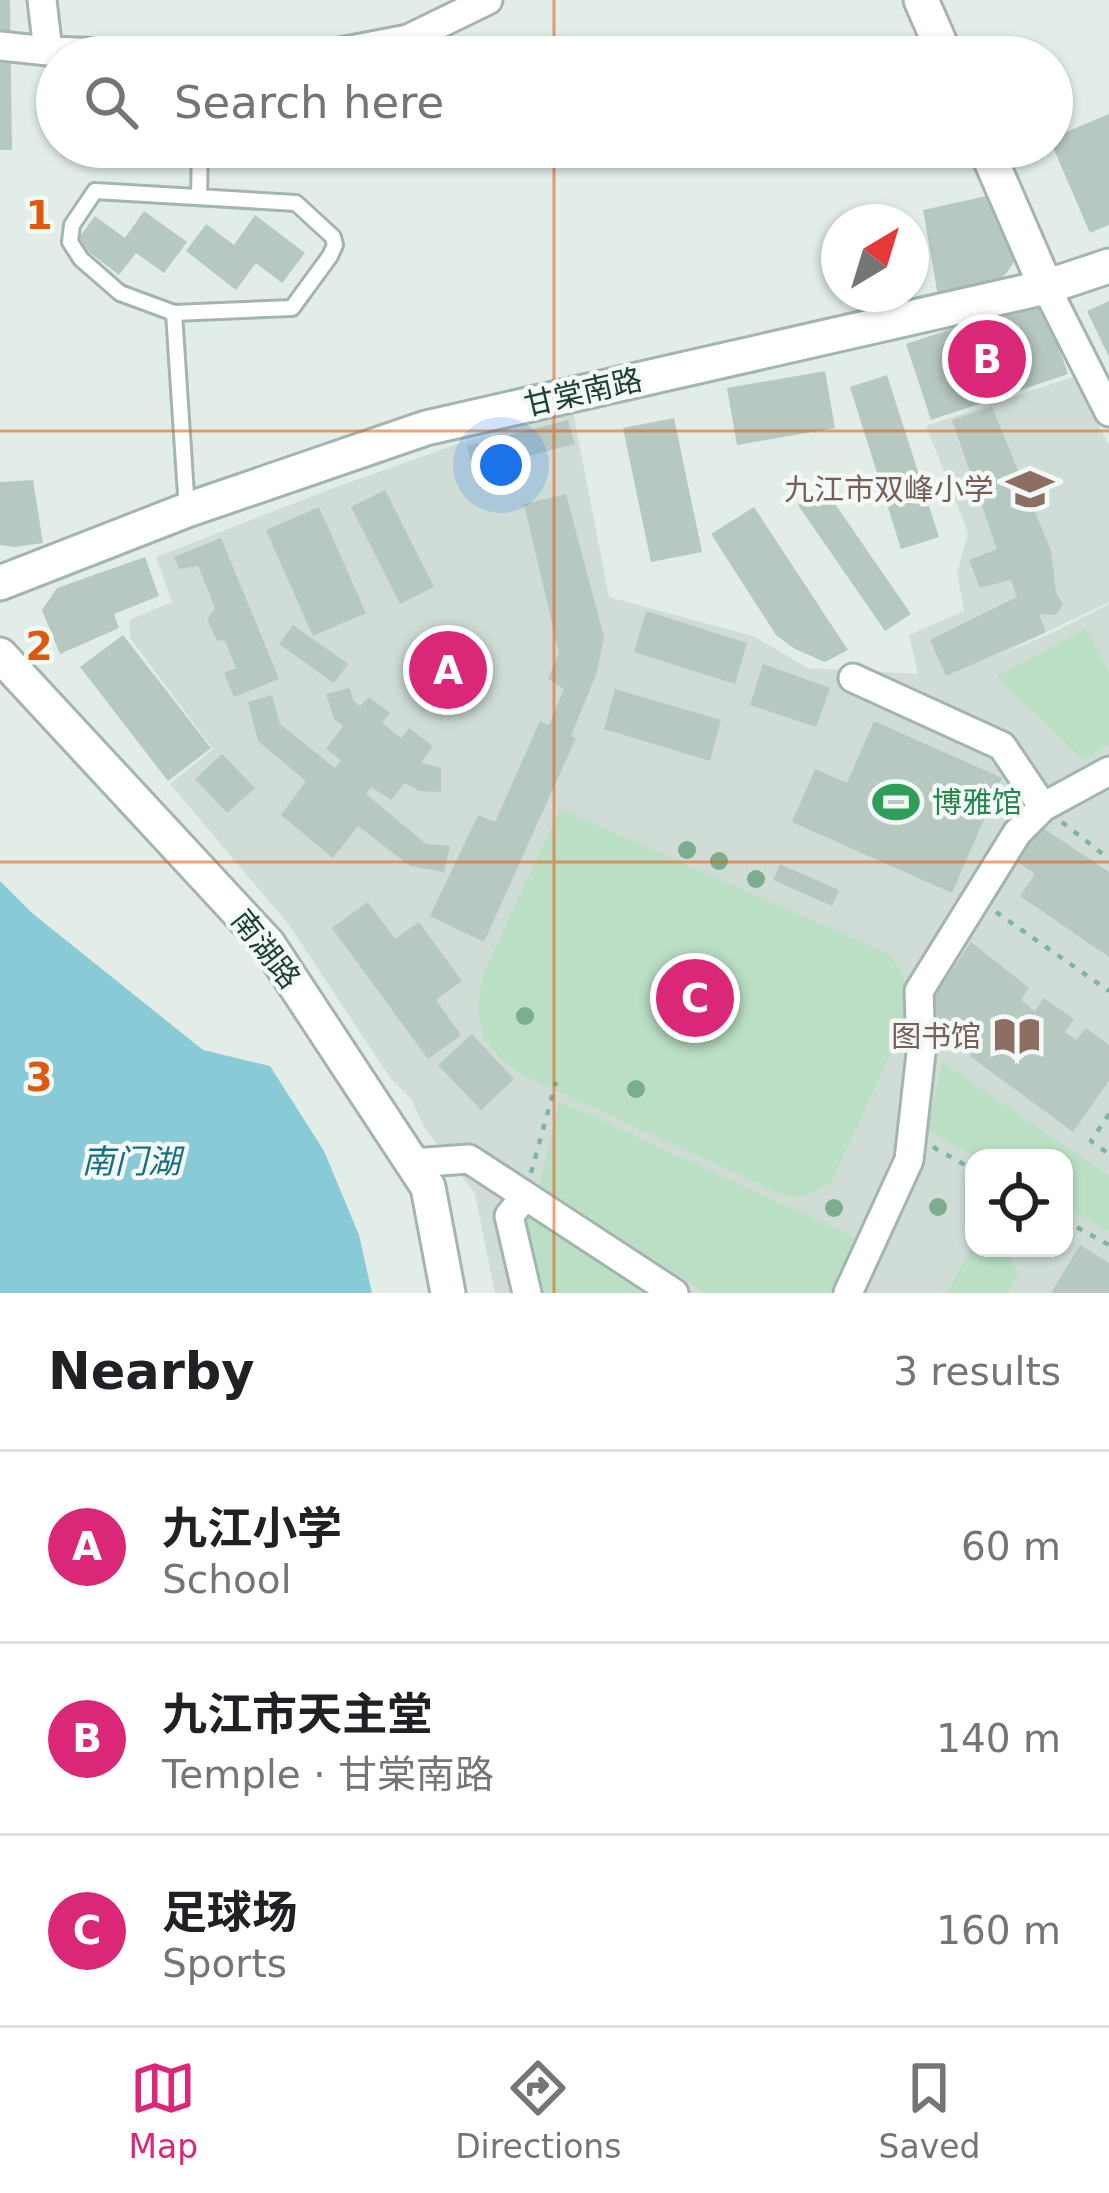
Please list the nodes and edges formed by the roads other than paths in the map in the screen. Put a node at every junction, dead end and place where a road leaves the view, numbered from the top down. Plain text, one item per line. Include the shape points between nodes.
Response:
1 (43, 0) edge
2 (488, 0) edge
3 (921, 0) edge
4 (47, 36) edge
5 (416, 36) edge
6 (937, 36) edge
7 (0, 46) edge
8 (36, 50) edge
9 (200, 168) edge
10 (995, 168) edge
11 (199, 197) junction
12 (1109, 266) edge
13 (1046, 287) junction
14 (174, 314) junction
15 (1109, 412) edge
16 (188, 510) junction
17 (0, 583) edge
18 (0, 656) edge
19 (853, 679) dead end
20 (1109, 771) edge
21 (1043, 807) junction
22 (412, 1163) junction
23 (525, 1196) junction
24 (448, 1293) edge
25 (527, 1293) edge
26 (674, 1293) edge
27 (848, 1293) edge

1 - 4 street
2 - 5 street
3 - 6 street
7 - 8 street
9 - 11 lane
10 - 13 street
11 - 14 lane via 95,191 72,225 70,242 101,278
11 - 14 lane via 296,203 335,245 292,308
12 - 13 street, 甘棠南路
13 - 15 street
13 - 16 street, 甘棠南路 via 426,428
14 - 16 lane
16 - 17 street, 甘棠南路
18 - 22 street, 南湖路 via 268,944
19 - 21 street via 1002,746
20 - 21 street
21 - 27 street via 1017,833 919,991 922,1054 909,1160
22 - 23 street via 469,1159
22 - 24 street, 南湖路 via 428,1187
23 - 25 street via 509,1216
23 - 26 street

